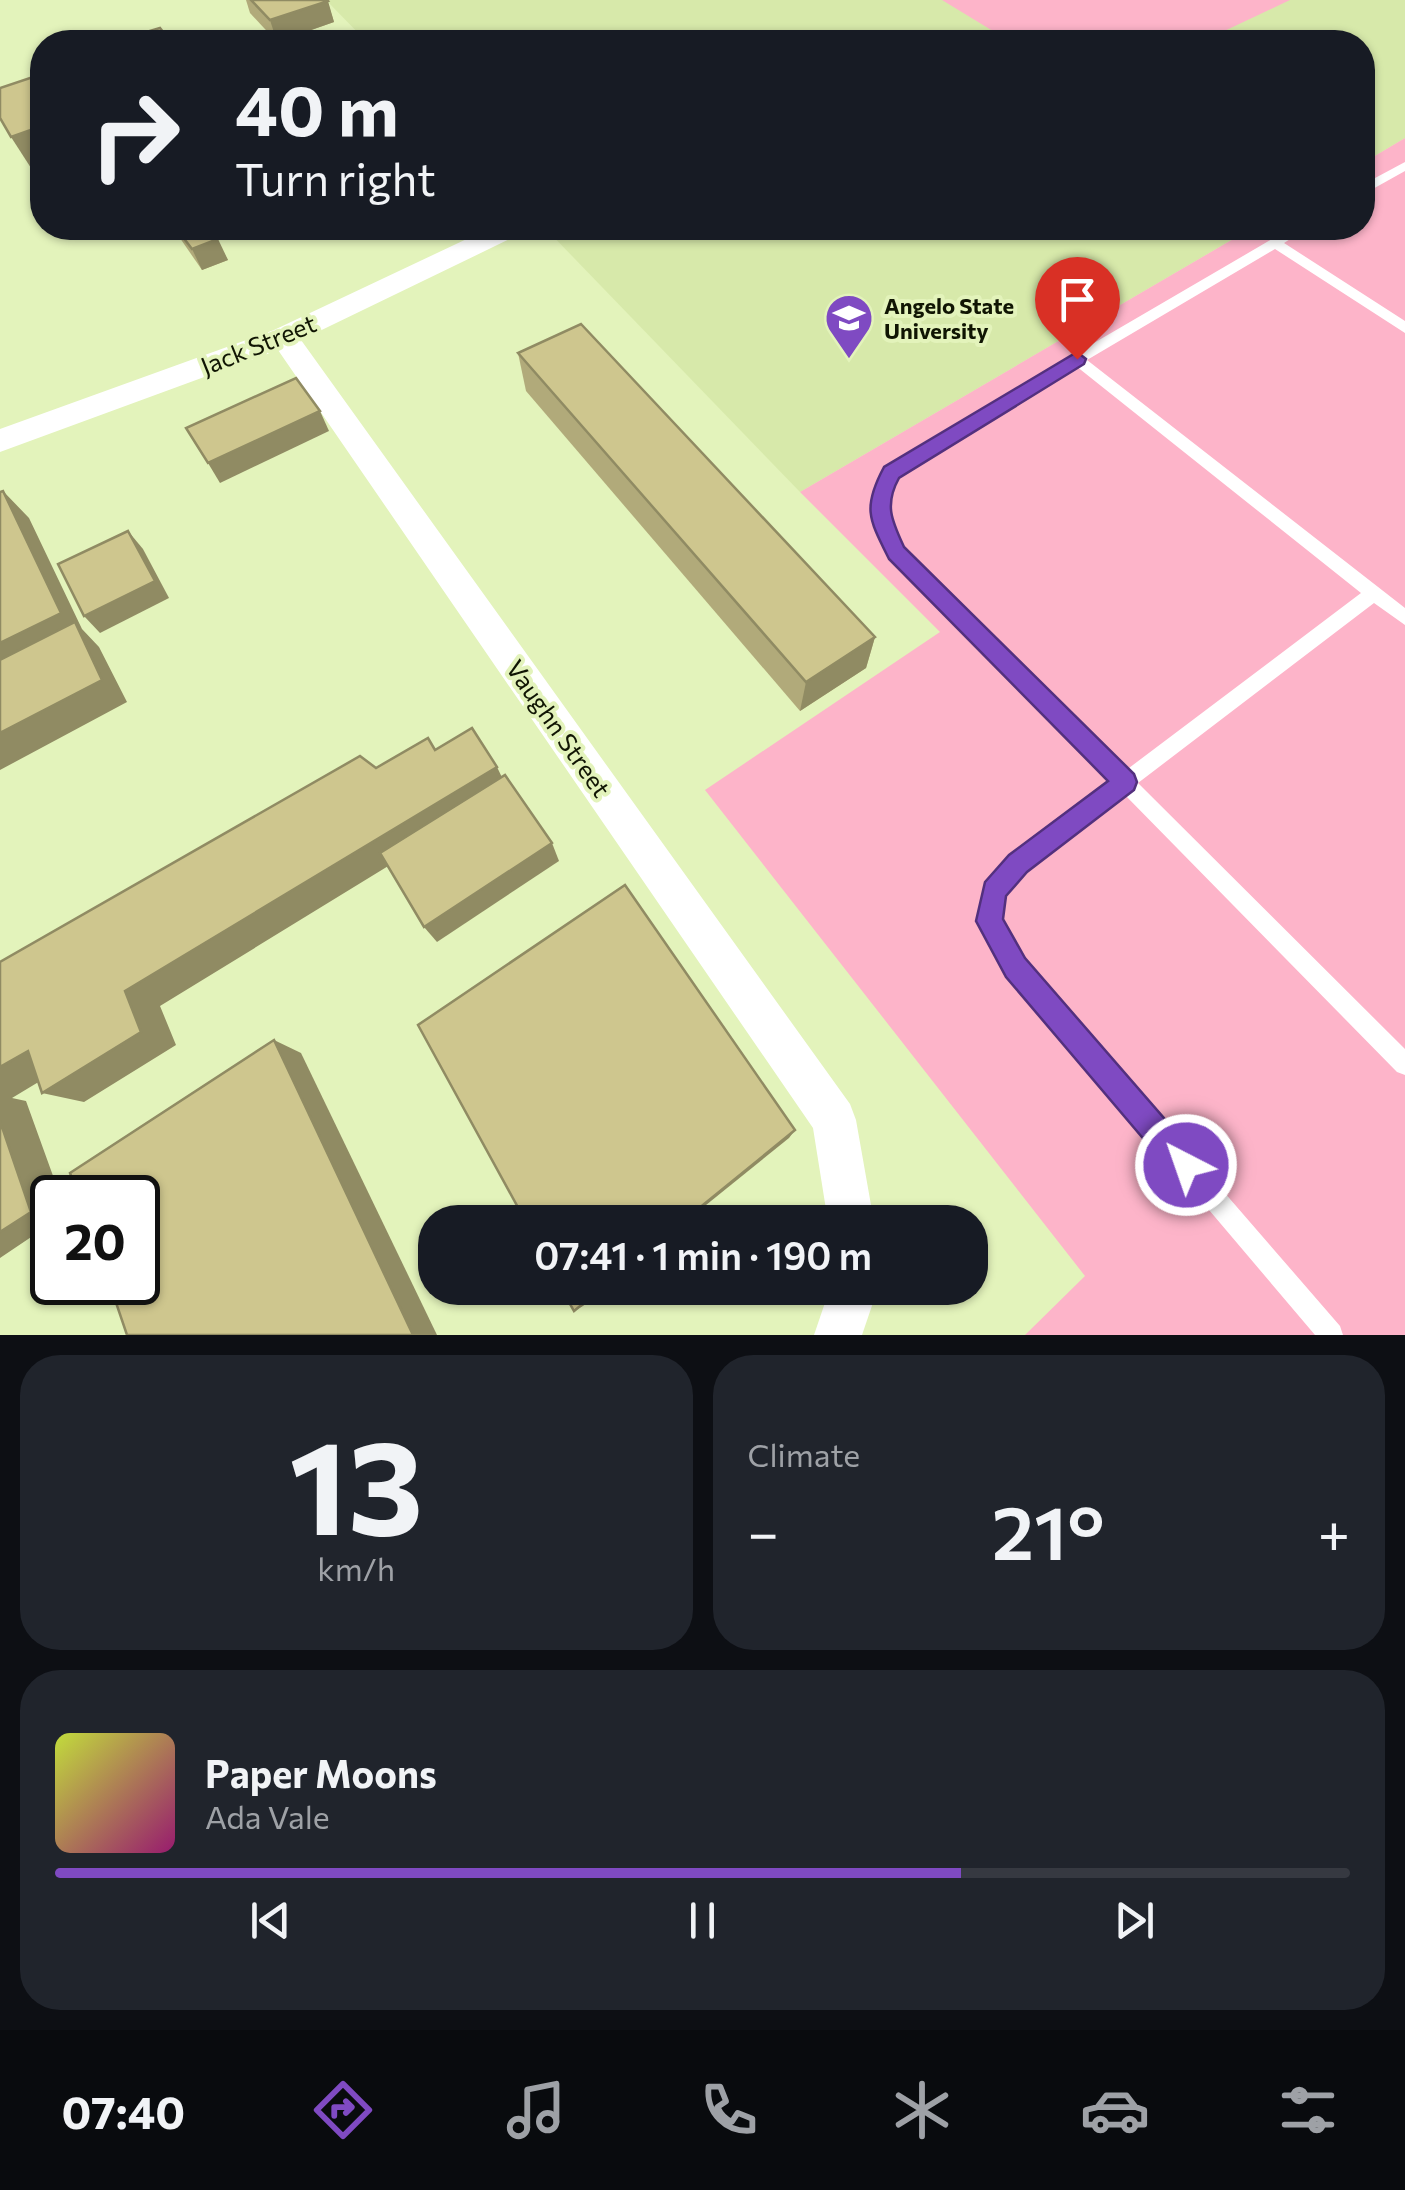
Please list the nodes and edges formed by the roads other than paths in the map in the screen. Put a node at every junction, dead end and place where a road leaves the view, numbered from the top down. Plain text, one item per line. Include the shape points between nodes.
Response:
1 (1405, 166) edge
2 (1375, 183) edge
3 (484, 240) edge
4 (1280, 240) edge
5 (1275, 243) junction
6 (1405, 328) edge
7 (284, 336) junction
8 (1077, 359) junction
9 (0, 441) edge
10 (1374, 594) junction
11 (1405, 618) edge
12 (1125, 782) junction
13 (1405, 1064) edge
14 (847, 1205) edge
15 (848, 1305) edge
16 (838, 1335) edge
17 (1331, 1335) edge

1 - 2 lane
3 - 7 street, Jack Street
4 - 5 lane
5 - 6 lane
5 - 8 lane
7 - 9 street, Jack Street
7 - 14 street, Vaughn Street via 834,1120
8 - 10 lane
8 - 12 lane via 892,472 878,514 896,553
10 - 11 lane
10 - 12 lane
12 - 13 lane
12 - 17 lane via 1018,863 994,890 990,921 1016,967
15 - 16 street

